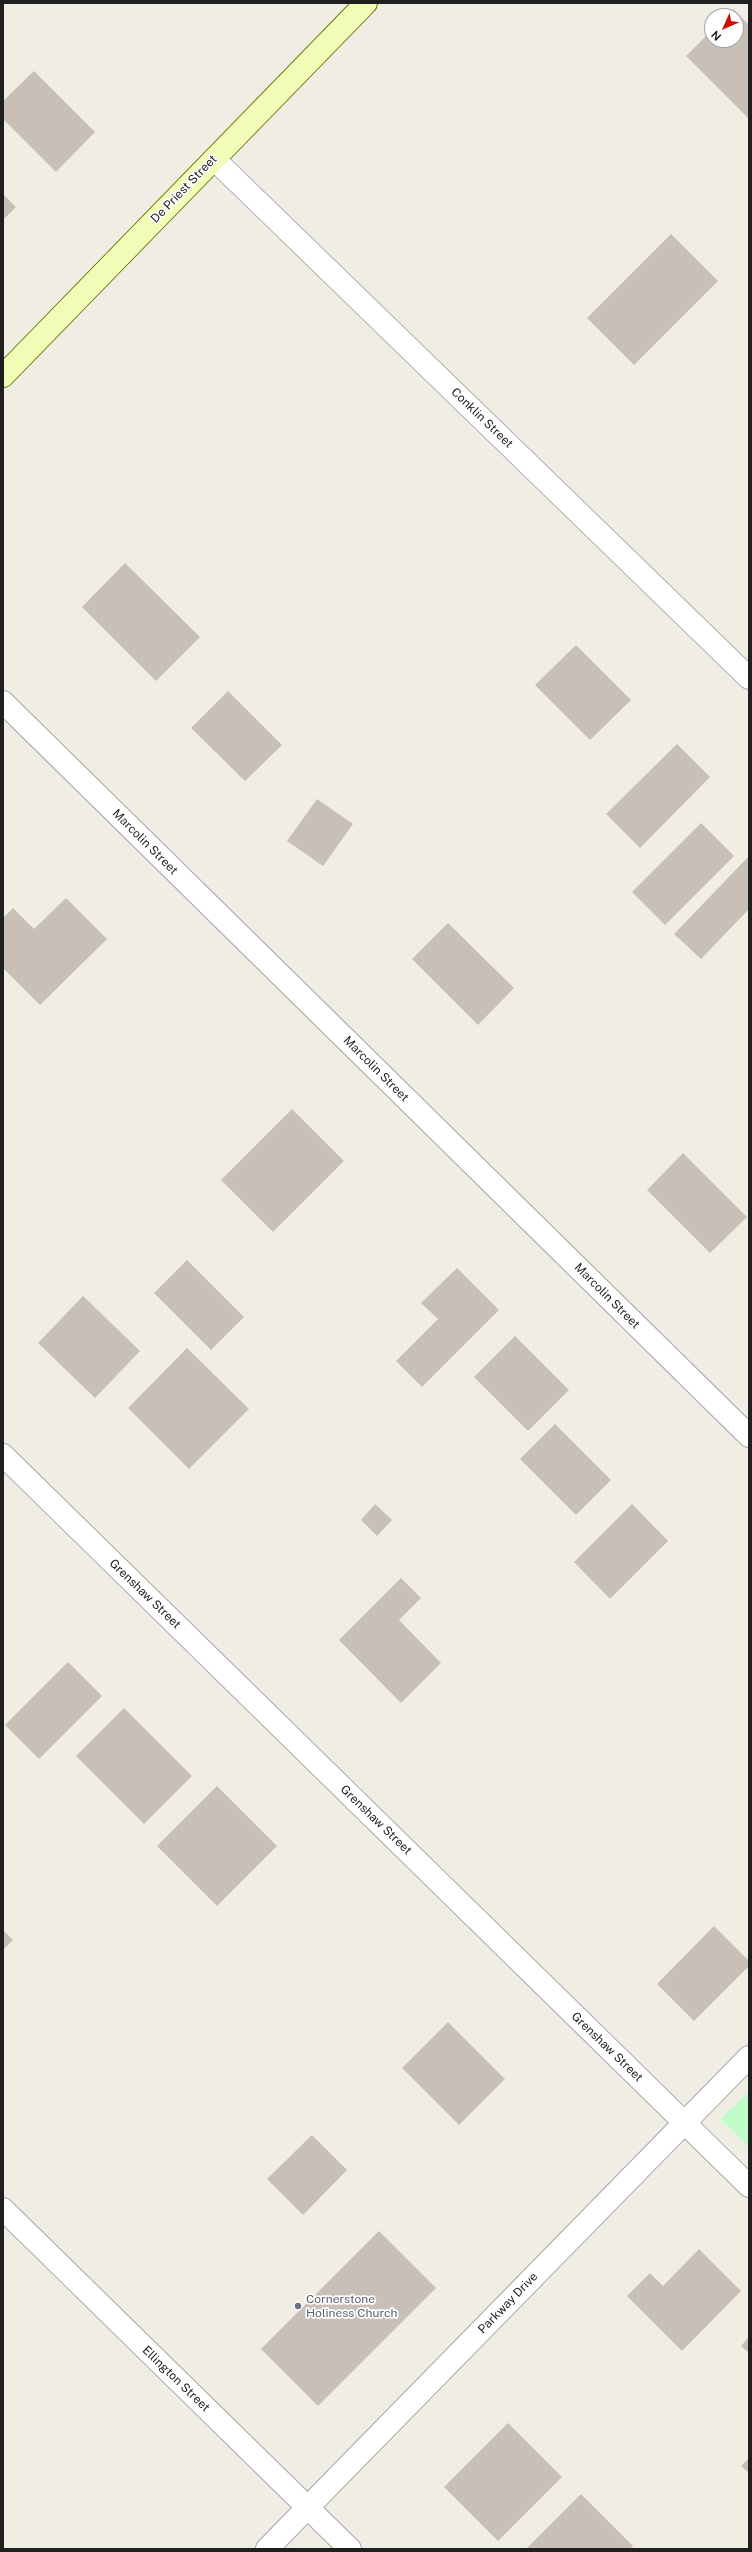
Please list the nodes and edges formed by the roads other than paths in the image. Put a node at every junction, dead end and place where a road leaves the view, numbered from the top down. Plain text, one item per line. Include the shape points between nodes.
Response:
1 (366, 3) edge
2 (214, 159) junction
3 (3, 376) edge
4 (749, 678) edge
5 (3, 702) edge
6 (749, 1436) edge
7 (3, 1454) edge
8 (749, 2057) edge
9 (684, 2123) junction
10 (749, 2186) edge
11 (3, 2209) edge
12 (308, 2508) junction
13 (267, 2549) edge
14 (350, 2549) edge

1 - 2 street, De Priest Street
2 - 3 street, De Priest Street
2 - 4 street, Conklin Street
5 - 6 street, Marcolin Street
7 - 9 street, Grenshaw Street
8 - 9 street, Parkway Drive
9 - 10 street, Grenshaw Street
9 - 12 street, Parkway Drive
11 - 12 street, Ellington Street
12 - 13 street, Parkway Drive
12 - 14 street, Ellington Street

